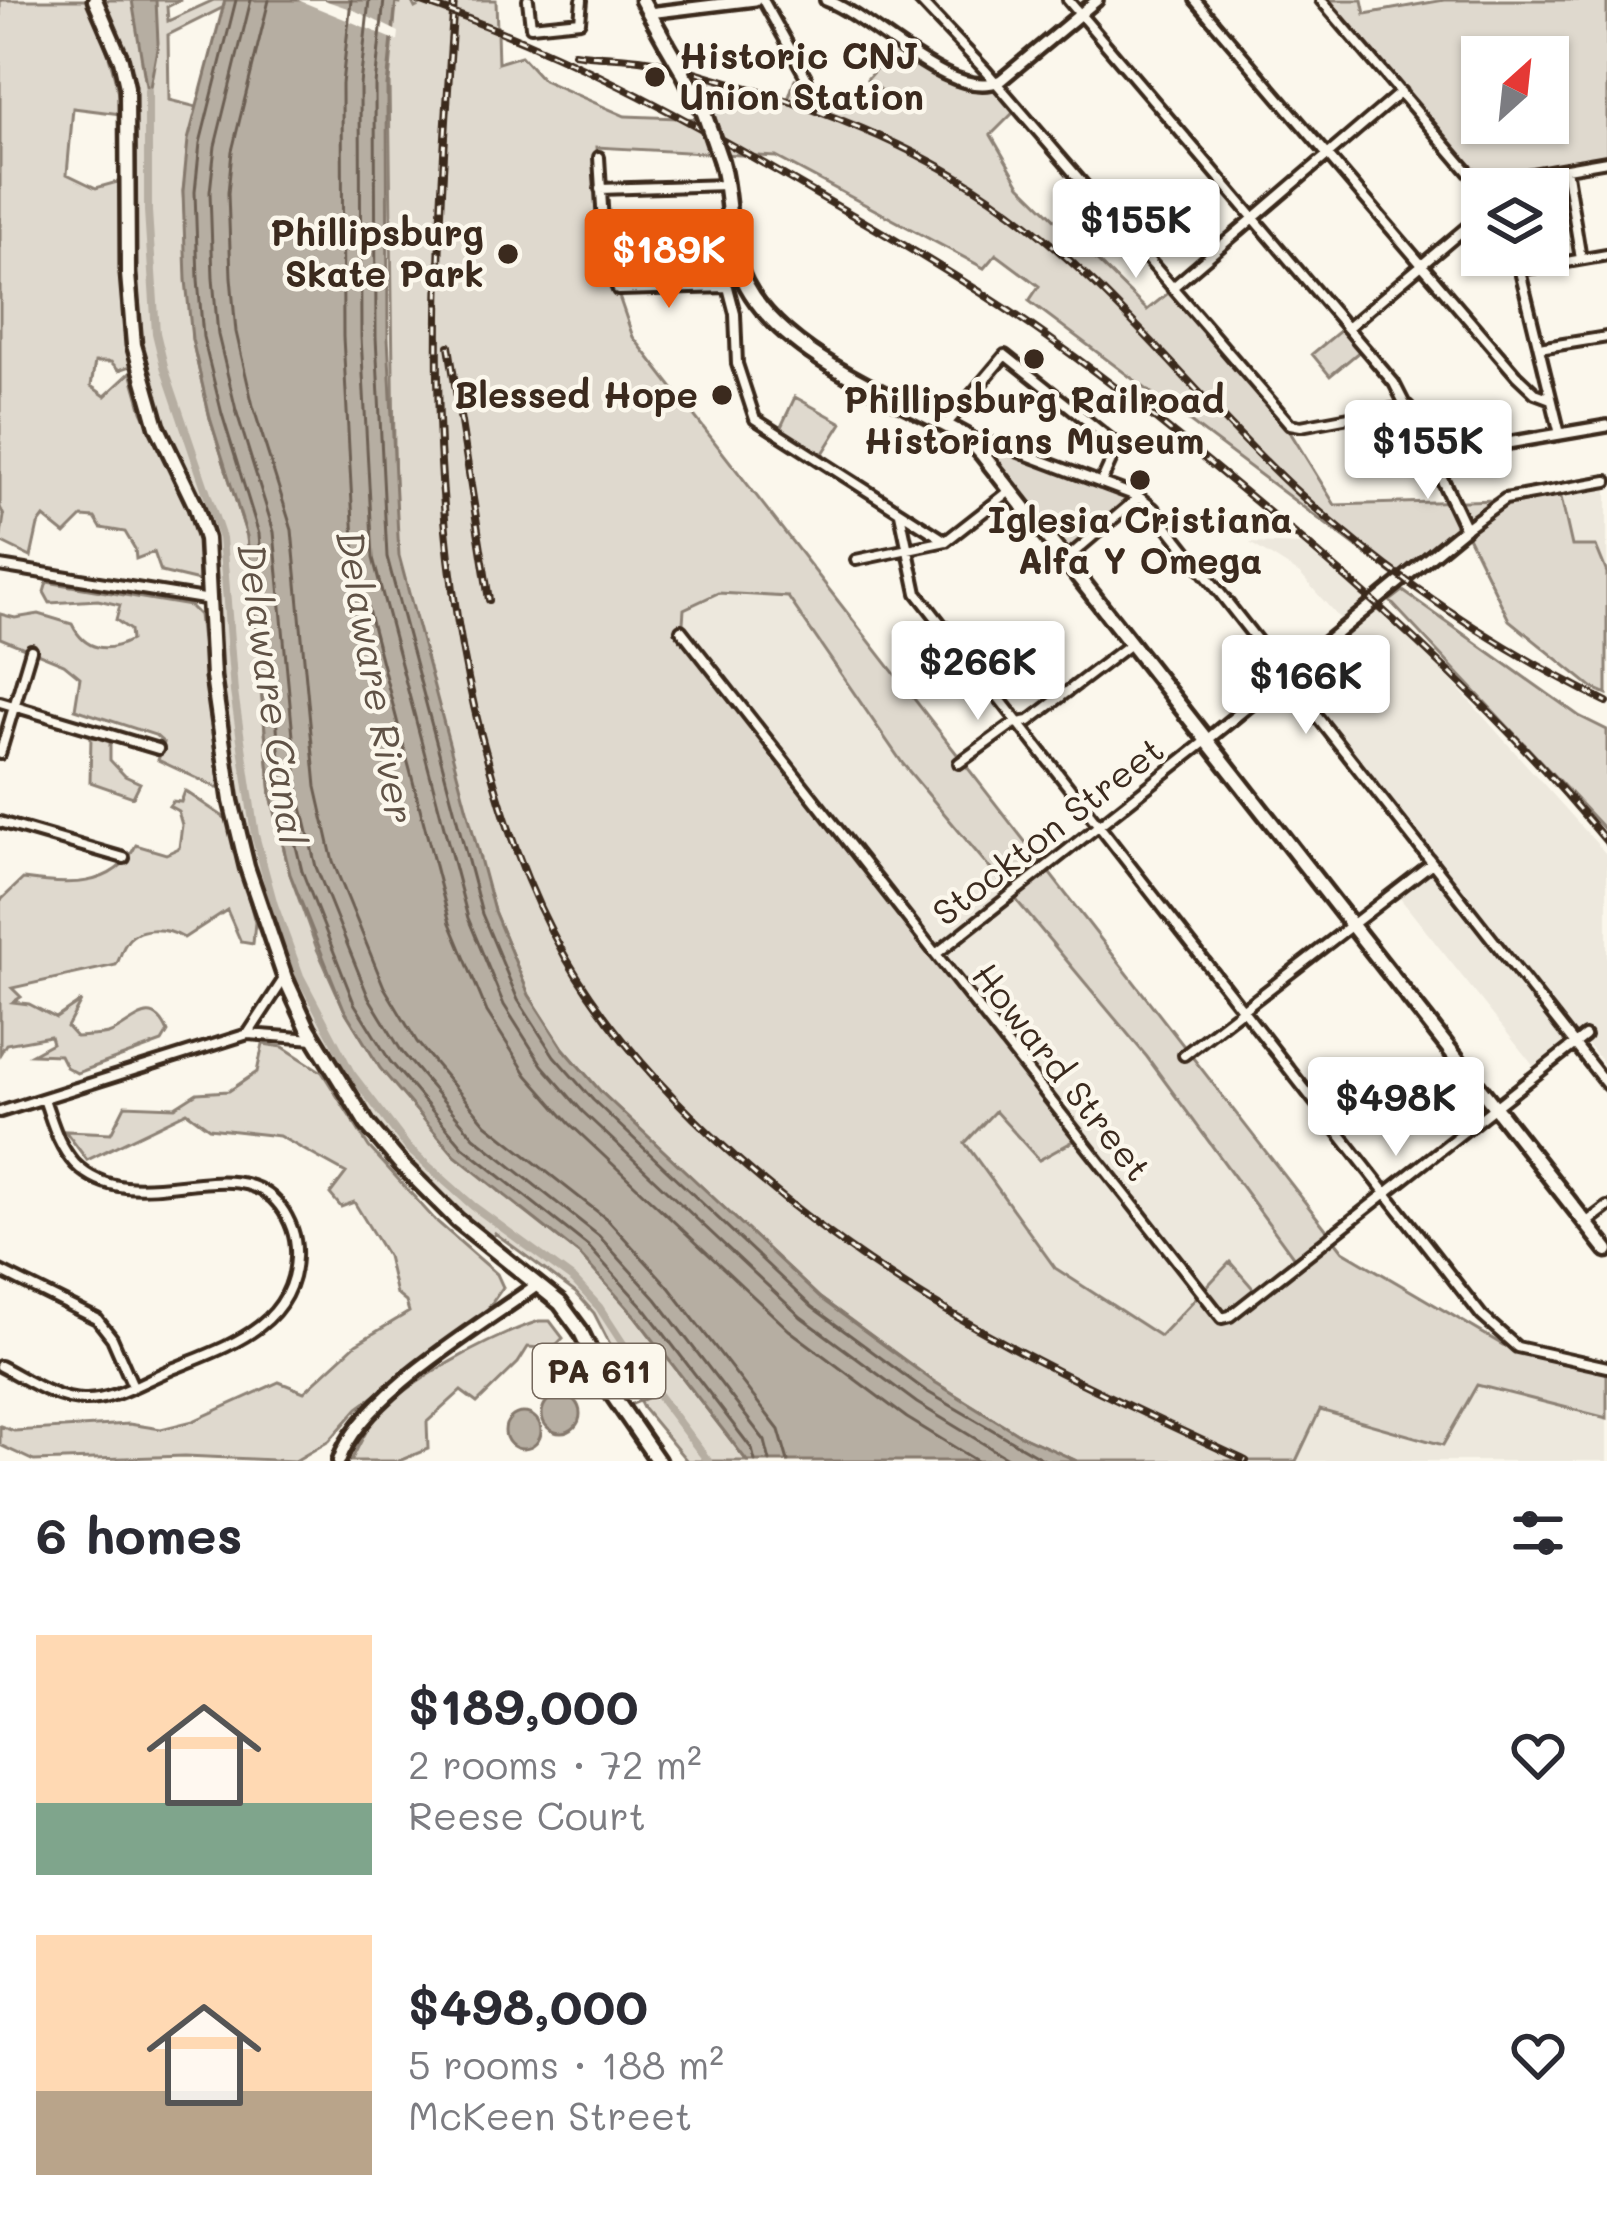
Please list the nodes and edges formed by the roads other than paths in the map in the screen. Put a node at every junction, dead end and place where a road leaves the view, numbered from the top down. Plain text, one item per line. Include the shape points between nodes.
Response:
1 (95, 0) edge
2 (528, 0) edge
3 (582, 0) edge
4 (759, 0) edge
5 (826, 0) edge
6 (920, 0) edge
7 (1068, 0) edge
8 (1096, 0) edge
9 (1195, 0) edge
10 (1321, 0) edge
11 (645, 7) edge
12 (1080, 14) junction
13 (806, 77) dead end
14 (996, 83) junction
15 (1401, 92) junction
16 (1327, 154) junction
17 (598, 157) dead end
18 (1607, 161) edge
19 (1466, 168) edge
20 (1566, 168) edge
21 (727, 185) junction
22 (1569, 186) edge
23 (600, 189) junction
24 (1254, 218) junction
25 (1461, 232) edge
26 (1607, 255) edge
27 (1581, 260) junction
28 (1569, 262) edge
29 (1422, 265) junction
30 (1522, 276) edge
31 (1172, 288) junction
32 (753, 299) junction
33 (734, 314) junction
34 (1347, 328) junction
35 (1607, 337) edge
36 (1539, 348) junction
37 (1551, 399) junction
38 (1408, 406) junction
39 (946, 425) junction
40 (1607, 426) edge
41 (1559, 434) junction
42 (966, 436) junction
43 (1431, 456) junction
44 (1607, 481) edge
45 (1101, 483) junction
46 (1011, 490) junction
47 (1139, 497) junction
48 (900, 514) junction
49 (1465, 529) junction
50 (946, 541) junction
51 (907, 549) junction
52 (856, 560) dead end
53 (1065, 560) junction
54 (0, 566) edge
55 (210, 600) junction
56 (681, 630) dead end
57 (1131, 643) junction
58 (31, 650) dead end
59 (1286, 676) junction
60 (0, 702) edge
61 (14, 706) junction
62 (1017, 723) junction
63 (1207, 740) junction
64 (158, 749) dead end
65 (0, 754) edge
66 (958, 764) dead end
67 (0, 822) edge
68 (1100, 826) junction
69 (124, 858) dead end
70 (1432, 862) junction
71 (1352, 924) junction
72 (936, 954) junction
73 (285, 978) junction
74 (1242, 1010) junction
75 (248, 1034) junction
76 (1585, 1036) dead end
77 (314, 1039) junction
78 (1575, 1044) junction
79 (1184, 1055) dead end
80 (1607, 1085) edge
81 (44, 1099) junction
82 (1495, 1108) junction
83 (0, 1112) edge
84 (1386, 1194) junction
85 (1607, 1207) edge
86 (1586, 1223) junction
87 (1607, 1250) edge
88 (0, 1271) edge
89 (537, 1285) junction
90 (0, 1366) edge
91 (1607, 1366) edge
92 (133, 1386) junction
93 (339, 1461) edge
94 (658, 1461) edge

1 - 55 main road, PA 611 via 126,82 136,359 201,518
2 - 3 street via 531,26 578,22
4 - 11 street
4 - 13 street
5 - 14 street via 946,76
6 - 14 street
7 - 12 street
8 - 12 street
9 - 16 street
10 - 15 street
11 - 21 main road, bridge via 704,113
12 - 14 street
12 - 24 street
14 - 31 street
15 - 16 street
15 - 19 street
16 - 24 street
16 - 29 street
17 - 23 street
18 - 20 street
21 - 23 street
21 - 32 main road via 736,257
22 - 27 street
23 - 33 street via 605,257 617,290 726,286
24 - 31 street
24 - 34 street
25 - 29 street
26 - 27 street
27 - 28 street
29 - 34 street
29 - 37 street via 1516,375
30 - 36 street
31 - 38 street via 1294,427
32 - 33 street
32 - 39 main road via 778,330 811,352
33 - 48 street via 736,364 755,419
34 - 38 street
35 - 36 street
36 - 37 street
37 - 41 street
38 - 43 street
39 - 42 main road
39 - 45 street via 1004,355 1114,443
40 - 41 street
41 - 43 street
42 - 45 street
42 - 46 main road
43 - 49 street
44 - 49 street, Stockton Street via 1504,499
45 - 47 street
46 - 50 street
46 - 53 main road
47 - 53 street
47 - 59 street
48 - 50 street
48 - 51 street
49 - 59 street, Stockton Street
50 - 51 street
51 - 52 street
51 - 62 street via 916,593
53 - 57 main road
54 - 55 street
55 - 73 main road, PA 611 via 235,821
56 - 72 street, Howard Street
57 - 62 street
57 - 63 main road
58 - 61 street
59 - 63 street, Stockton Street
59 - 70 street
60 - 61 street
61 - 64 street
61 - 65 street
62 - 66 street
62 - 68 street
63 - 68 street, Stockton Street
63 - 71 main road
67 - 69 street
68 - 72 street, Stockton Street
68 - 74 street
70 - 71 street
70 - 78 street
71 - 74 street
71 - 82 main road
72 - 84 street, Howard Street via 1224,1318
73 - 75 street
73 - 77 main road, PA 611
74 - 79 street
74 - 84 street
75 - 77 street
75 - 81 street
76 - 78 street
77 - 89 main road, PA 611 via 400,1163
78 - 80 street
78 - 82 street
81 - 83 street
81 - 92 street via 73,1162 98,1179 145,1189 253,1185 279,1205 294,1231 294,1280 269,1321
82 - 84 street
82 - 86 main road
84 - 91 street via 1508,1341
85 - 86 street
86 - 87 main road
88 - 92 street via 98,1319
89 - 93 main road via 378,1402
89 - 94 main road, PA 611 via 574,1321
90 - 92 street via 78,1400

